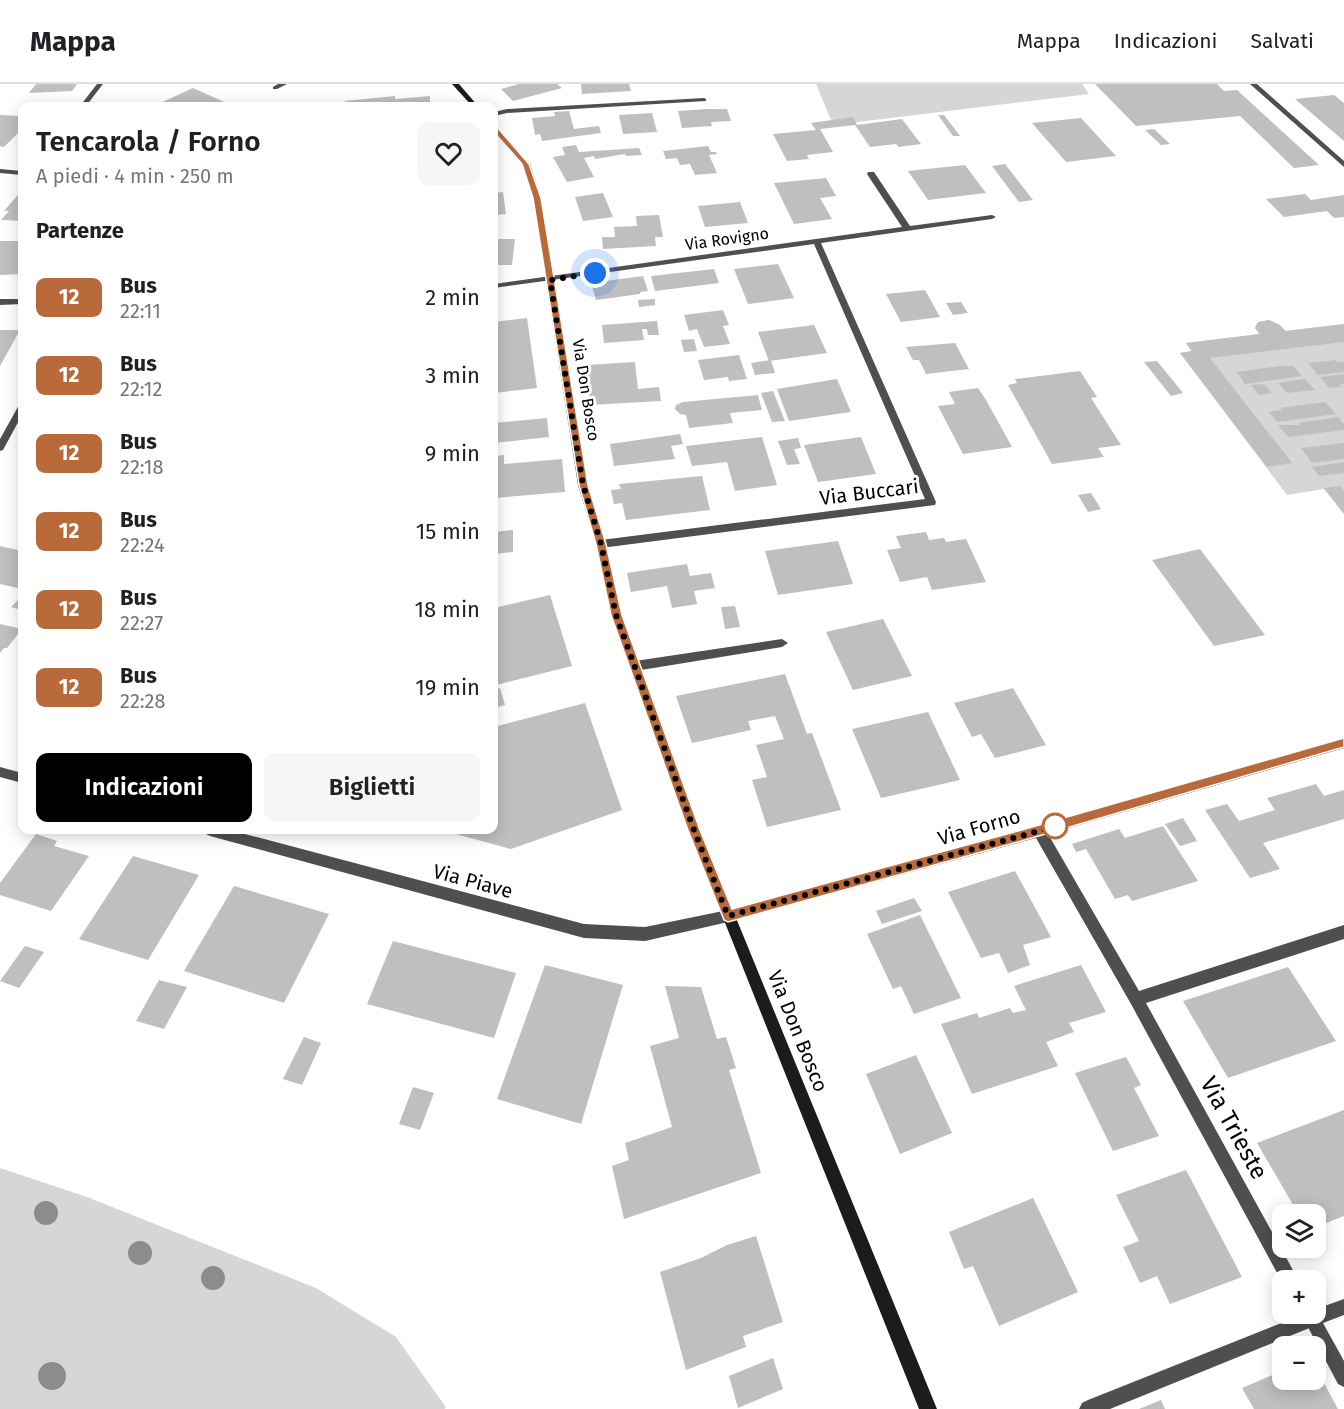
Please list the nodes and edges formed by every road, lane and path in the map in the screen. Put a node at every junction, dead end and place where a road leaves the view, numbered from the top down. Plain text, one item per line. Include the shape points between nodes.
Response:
1 (100, 84) edge
2 (284, 84) edge
3 (455, 84) edge
4 (1253, 84) edge
5 (275, 88) dead end
6 (704, 100) dead end
7 (85, 102) edge
8 (471, 102) edge
9 (498, 113) edge
10 (498, 132) edge
11 (1344, 165) edge
12 (0, 171) edge
13 (18, 173) edge
14 (871, 174) dead end
15 (992, 217) dead end
16 (907, 228) junction
17 (817, 242) junction
18 (550, 280) junction
19 (498, 286) edge
20 (0, 302) edge
21 (18, 302) edge
22 (18, 414) edge
23 (0, 448) edge
24 (601, 544) junction
25 (782, 643) dead end
26 (634, 666) junction
27 (1344, 743) edge
28 (0, 772) edge
29 (18, 777) edge
30 (1039, 831) junction
31 (225, 834) edge
32 (728, 916) junction
33 (1344, 932) edge
34 (1136, 999) junction
35 (1285, 1270) edge
36 (1344, 1307) edge
37 (1326, 1312) edge
38 (1294, 1324) edge
39 (1315, 1324) edge
40 (1344, 1378) edge
41 (928, 1409) edge
42 (1088, 1409) edge

1 - 7 street
2 - 5 street
3 - 8 street
4 - 11 street
6 - 9 street
10 - 18 street, Via Don Bosco via 526,164 537,198
12 - 13 street
14 - 16 street
15 - 16 street, Via Rovigno
16 - 17 street, Via Rovigno
17 - 18 street, Via Rovigno
17 - 24 street, Via Buccari via 931,502
18 - 19 street, Via Rovigno
18 - 24 street, Via Don Bosco via 583,485
20 - 21 street
22 - 23 street
24 - 26 street, Via Don Bosco via 616,615
25 - 26 street
26 - 32 street, Via Don Bosco
27 - 30 street, Via Forno
28 - 29 street
30 - 32 street, Via Forno
30 - 34 street, Via Trieste
31 - 32 street, Via Piave via 584,931 645,934
32 - 41 street, Via Don Bosco
33 - 34 street
34 - 35 street, Via Trieste
36 - 37 street
38 - 42 street
39 - 40 street

